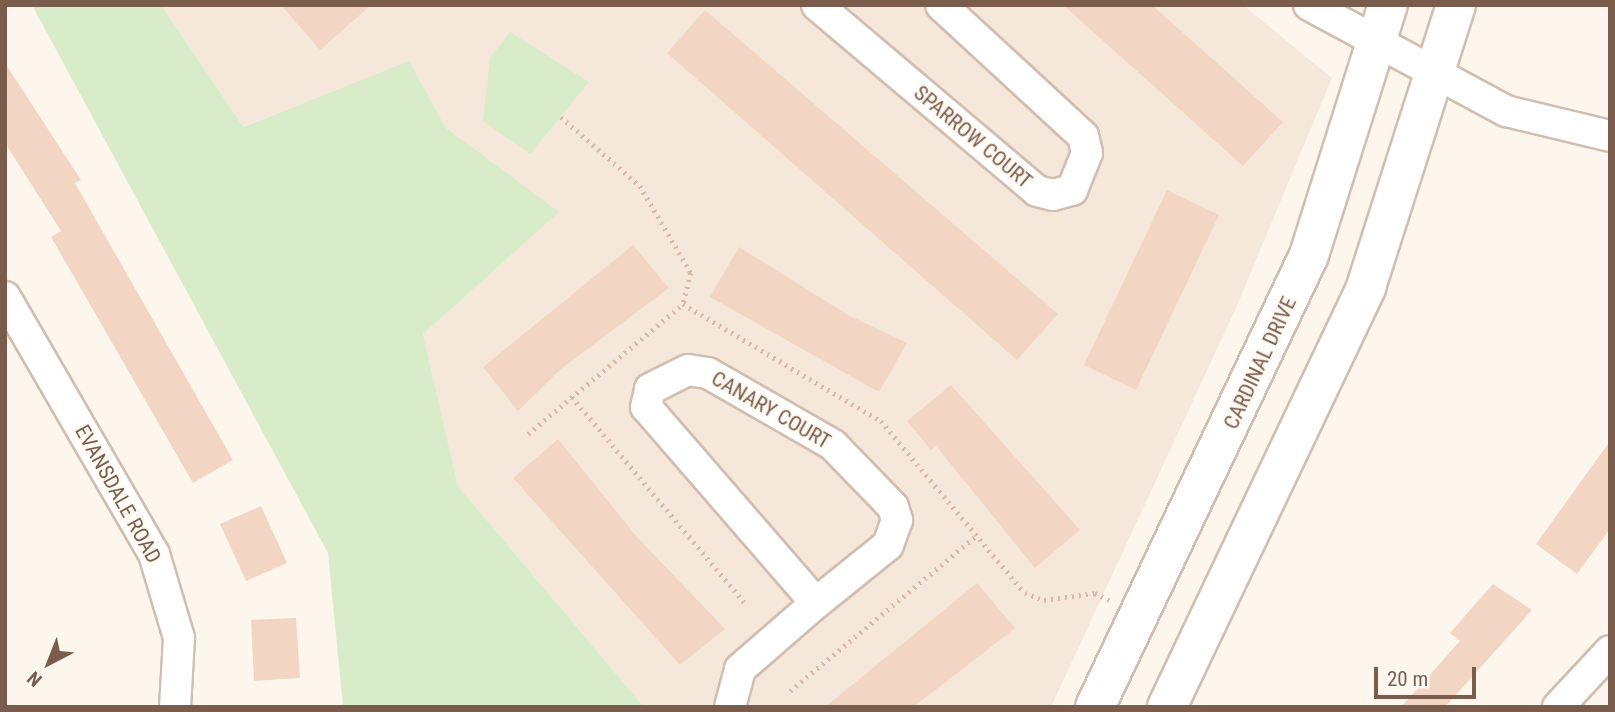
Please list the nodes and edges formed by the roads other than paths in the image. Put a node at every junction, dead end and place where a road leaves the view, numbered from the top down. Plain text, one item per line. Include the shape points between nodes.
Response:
1 (817, 5) edge
2 (942, 5) edge
3 (1309, 5) edge
4 (1388, 5) edge
5 (1456, 5) edge
6 (1378, 46) junction
7 (1436, 78) junction
8 (1610, 136) edge
9 (5, 298) edge
10 (817, 603) junction
11 (1610, 651) edge
12 (175, 707) edge
13 (730, 707) edge
14 (1095, 707) edge
15 (1167, 707) edge
16 (1558, 707) edge

1 - 2 street, SPARROW COURT via 1037,191 1053,195 1072,190 1085,165 1083,136
3 - 6 street
4 - 6 main road, CARDINAL DRIVE
5 - 7 main road
6 - 7 street
6 - 14 main road, CARDINAL DRIVE via 1298,279
7 - 8 street via 1506,111
7 - 15 main road via 1336,357
9 - 12 street, EVANSDALE ROAD via 154,554 178,638
10 - 10 street, CANARY COURT via 650,415 650,390 665,377 688,370 720,379 842,452 892,507 897,520 888,545
10 - 13 street, CANARY COURT via 740,669
11 - 16 street

